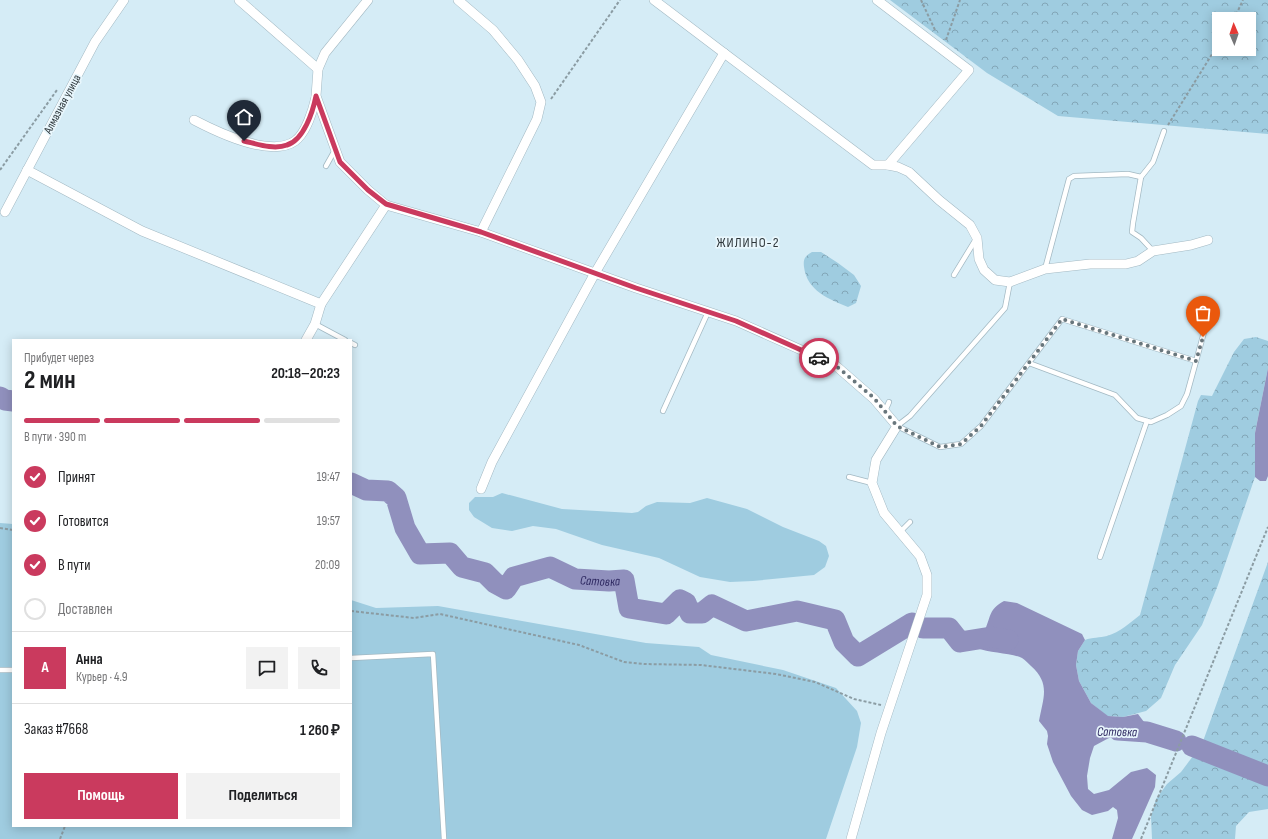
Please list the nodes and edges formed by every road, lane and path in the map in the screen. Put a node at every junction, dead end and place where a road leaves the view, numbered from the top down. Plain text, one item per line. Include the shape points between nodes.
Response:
1 (124, 0) edge
2 (239, 0) edge
3 (368, 0) edge
4 (458, 0) edge
5 (620, 0) edge
6 (654, 0) edge
7 (877, 0) edge
8 (921, 0) edge
9 (960, 0) edge
10 (1243, 0) edge
11 (1237, 12) edge
12 (943, 49) junction
13 (724, 53) junction
14 (1212, 53) edge
15 (318, 69) junction
16 (61, 84) dead end
17 (316, 96) junction
18 (550, 100) dead end
19 (194, 120) dead end
20 (1164, 131) joint
21 (335, 149) junction
22 (888, 165) junction
23 (326, 166) dead end
24 (0, 170) edge
25 (27, 170) junction
26 (1141, 177) junction
27 (386, 204) junction
28 (5, 212) dead end
29 (481, 232) junction
30 (977, 238) junction
31 (1208, 240) dead end
32 (1153, 251) junction
33 (1045, 269) junction
34 (595, 273) junction
35 (954, 275) dead end
36 (1010, 282) junction
37 (321, 304) junction
38 (708, 312) junction
39 (315, 324) junction
40 (1206, 325) dead end
41 (307, 339) edge
42 (343, 339) edge
43 (1196, 361) junction
44 (1029, 363) junction
45 (889, 402) dead end
46 (663, 411) dead end
47 (885, 413) junction
48 (1147, 421) junction
49 (897, 426) junction
50 (849, 477) dead end
51 (872, 483) junction
52 (481, 489) dead end
53 (910, 522) dead end
54 (1268, 527) edge
55 (0, 528) edge
56 (12, 530) edge
57 (900, 532) junction
58 (1100, 557) dead end
59 (352, 611) edge
60 (352, 658) edge
61 (0, 670) edge
62 (12, 670) edge
63 (890, 707) junction
64 (65, 827) edge
65 (60, 839) edge
66 (444, 839) edge
67 (851, 839) edge
68 (1141, 839) edge

1 - 25 street, Алмазная улица via 95,42
2 - 15 street
3 - 15 street via 325,53
4 - 29 street via 493,30 513,54 535,86 541,102 537,119
5 - 18 path
6 - 13 street
7 - 12 street
8 - 12 path
9 - 12 path
10 - 11 path
12 - 22 street via 969,70
13 - 22 street via 873,165
13 - 34 street
14 - 20 path
15 - 17 street
16 - 24 path
17 - 19 street via 305,128 297,140 280,147 244,141 222,134
17 - 21 street
20 - 26 lane via 1153,162
21 - 23 lane
21 - 27 street via 340,162
22 - 30 street via 909,172 970,225
25 - 28 street, Алмазная улица
25 - 37 street via 142,231
26 - 32 lane via 1132,232
26 - 33 lane via 1120,174 1074,176 1069,179
27 - 29 street
27 - 37 street
29 - 34 street
30 - 35 lane
30 - 36 street via 979,259 984,270 995,280
31 - 32 street
32 - 33 street via 1138,261 1126,264 1090,264
33 - 36 street
34 - 38 street
34 - 52 street via 492,462
36 - 49 lane via 1005,308 910,416
37 - 39 street
38 - 46 lane
38 - 47 street via 736,321 835,365 874,398
39 - 41 street
39 - 42 lane
40 - 43 lane
43 - 44 lane via 1062,319
43 - 48 lane via 1181,406 1167,415
44 - 48 lane via 1115,395 1137,418
44 - 49 lane via 981,426 961,444 940,447
45 - 47 lane
47 - 49 street
48 - 58 lane
49 - 51 street via 876,460
50 - 51 lane
51 - 57 street via 884,513
53 - 57 lane
54 - 68 path
55 - 56 path
57 - 63 street via 920,556 927,575 927,595
59 - 63 path via 414,618 440,614 579,645 624,662 702,665 776,674 815,682 854,699
60 - 66 lane via 433,654
61 - 62 lane
63 - 67 street
64 - 65 path

